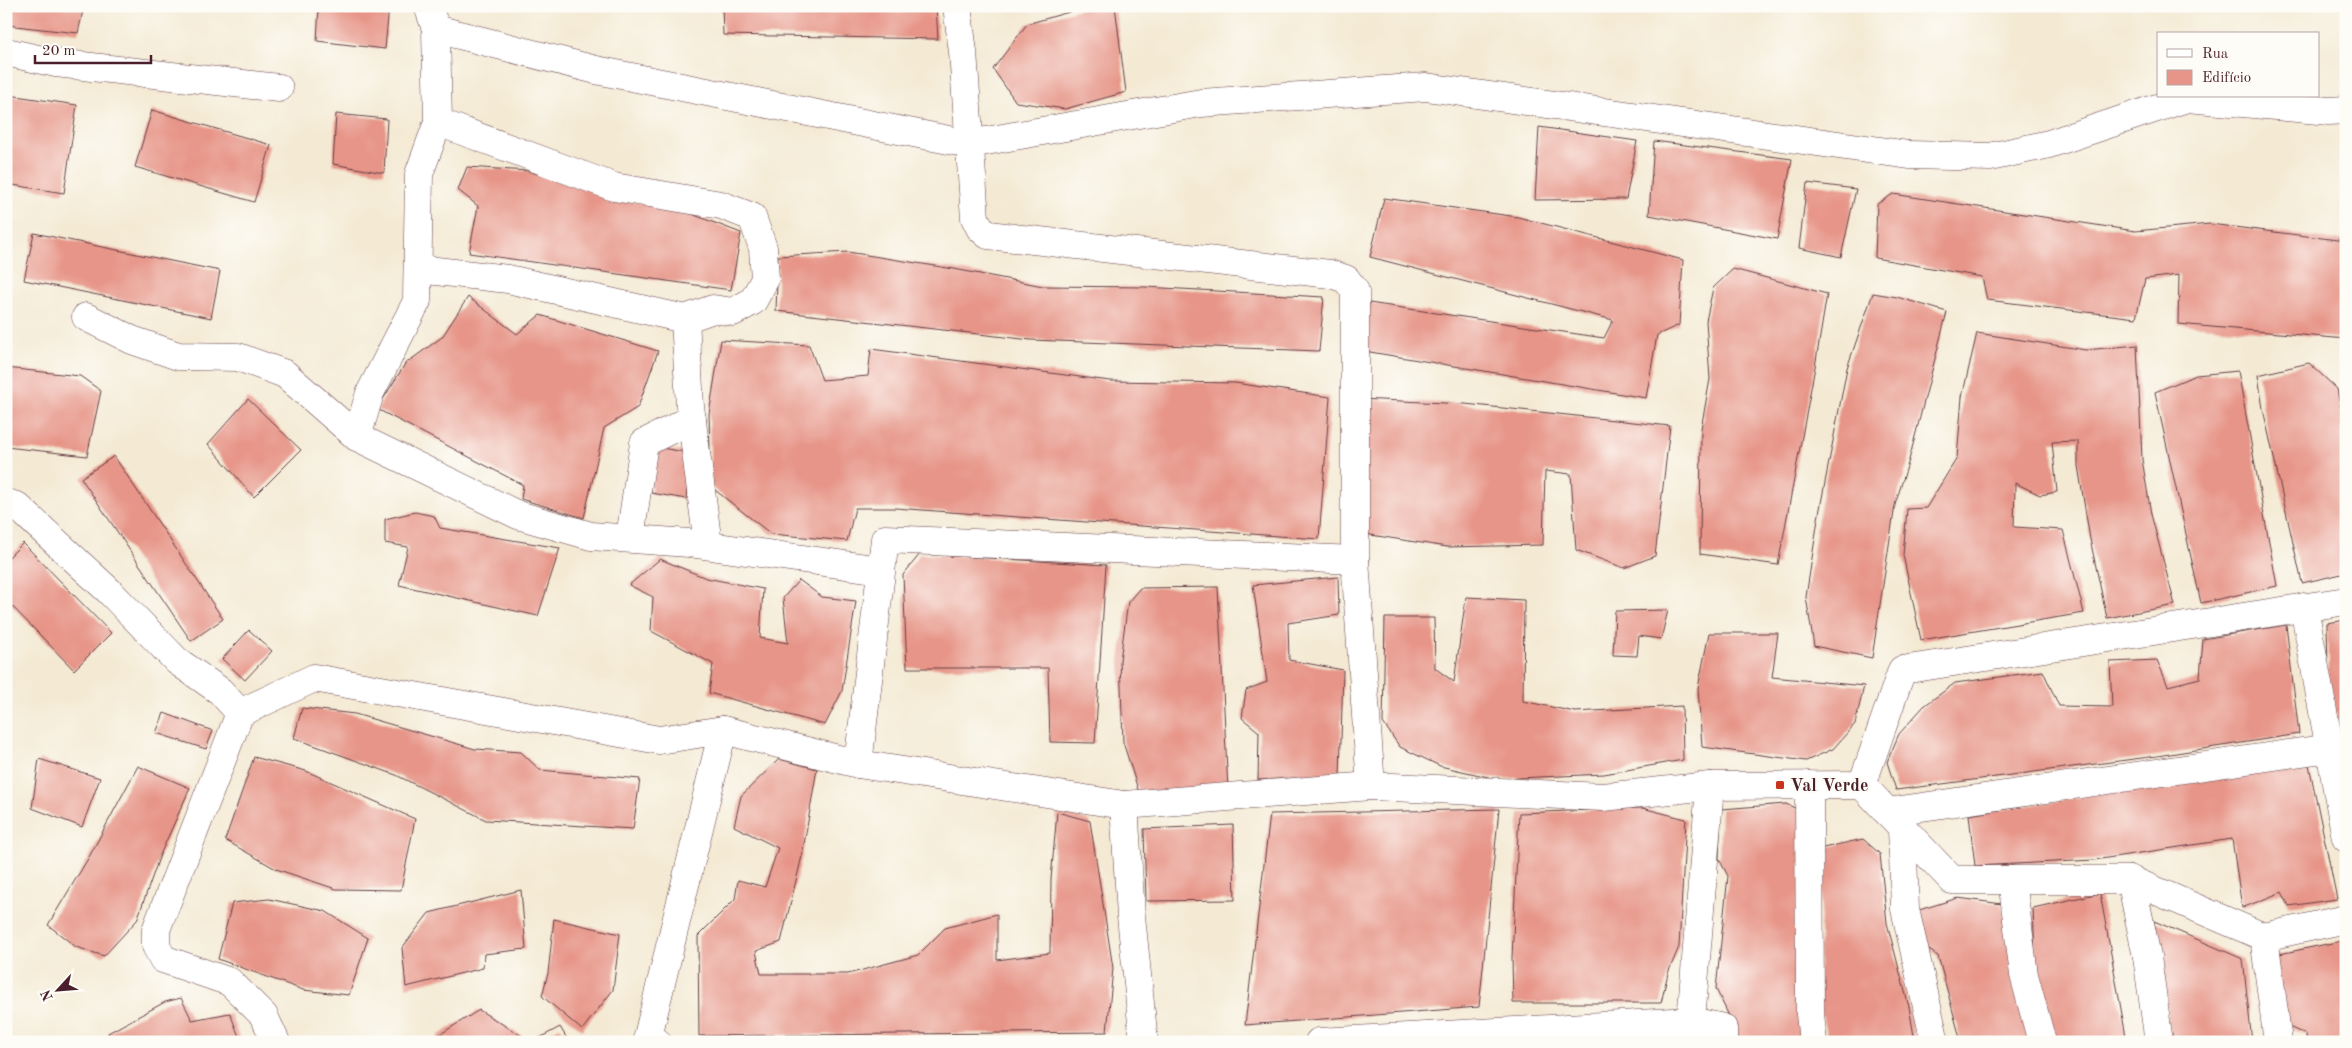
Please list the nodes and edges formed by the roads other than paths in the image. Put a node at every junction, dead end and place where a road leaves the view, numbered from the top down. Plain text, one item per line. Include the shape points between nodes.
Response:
1 (957, 6) edge
2 (432, 18) edge
3 (6, 52) edge
4 (279, 88) dead end
5 (2346, 110) edge
6 (438, 122) junction
7 (969, 144) junction
8 (418, 269) junction
9 (86, 317) dead end
10 (685, 319) junction
11 (692, 418) junction
12 (357, 438) junction
13 (6, 503) edge
14 (630, 538) junction
15 (708, 546) junction
16 (1354, 560) junction
17 (881, 570) junction
18 (2346, 600) edge
19 (2304, 607) junction
20 (240, 713) junction
21 (723, 730) junction
22 (2330, 748) junction
23 (858, 764) junction
24 (1810, 785) junction
25 (1862, 785) junction
26 (1371, 786) junction
27 (1710, 786) junction
28 (1124, 805) junction
29 (1895, 820) junction
30 (2346, 838) edge
31 (2012, 880) junction
32 (2131, 880) junction
33 (2346, 919) edge
34 (2264, 937) junction
35 (1691, 1020) junction
36 (1602, 1034) edge
37 (1510, 1036) edge
38 (648, 1040) edge
39 (1384, 1040) edge
40 (276, 1042) edge
41 (1144, 1042) edge
42 (1319, 1042) edge
43 (1723, 1042) edge
44 (1813, 1042) edge
45 (1935, 1042) edge
46 (2042, 1042) edge
47 (2159, 1042) edge
48 (2278, 1042) edge

1 - 7 street
2 - 6 street
2 - 7 street via 596,70
3 - 4 street via 56,63
5 - 7 street via 2187,98 2049,144 1990,158 1909,155 1426,87 1201,103
6 - 8 street via 419,174
6 - 10 street via 614,187 721,205 752,217 763,248 765,279 753,301 733,312 713,309
7 - 16 street via 975,218 988,235 1330,274 1346,279 1355,291
8 - 10 street via 508,279
8 - 12 street via 417,301 370,393
9 - 12 street via 132,340 178,356 238,357 286,374
10 - 11 street
11 - 14 street via 644,443
11 - 15 street
12 - 14 street via 518,515 591,536
13 - 20 street via 17,506 109,590 177,660 220,691
14 - 15 street
15 - 17 street
16 - 17 street via 885,539
16 - 26 street
17 - 23 street
18 - 19 street
19 - 22 street
19 - 25 street via 1902,670
20 - 21 street via 314,678 659,740
20 - 40 street via 156,930 156,946 164,959 230,982 264,1016
21 - 23 street
21 - 38 street
22 - 29 street
22 - 30 street
23 - 28 street
24 - 25 street
24 - 27 street
24 - 44 street via 1810,1014
25 - 29 street
26 - 27 street via 1603,797
26 - 28 street
27 - 35 street
28 - 41 street
29 - 31 street via 1952,880
29 - 45 street via 1905,908
31 - 32 street
31 - 46 street via 2024,975
32 - 34 street
32 - 47 street
33 - 34 street
34 - 48 street
35 - 36 street
35 - 43 street via 1722,1028
36 - 37 street
37 - 39 street
39 - 42 street

